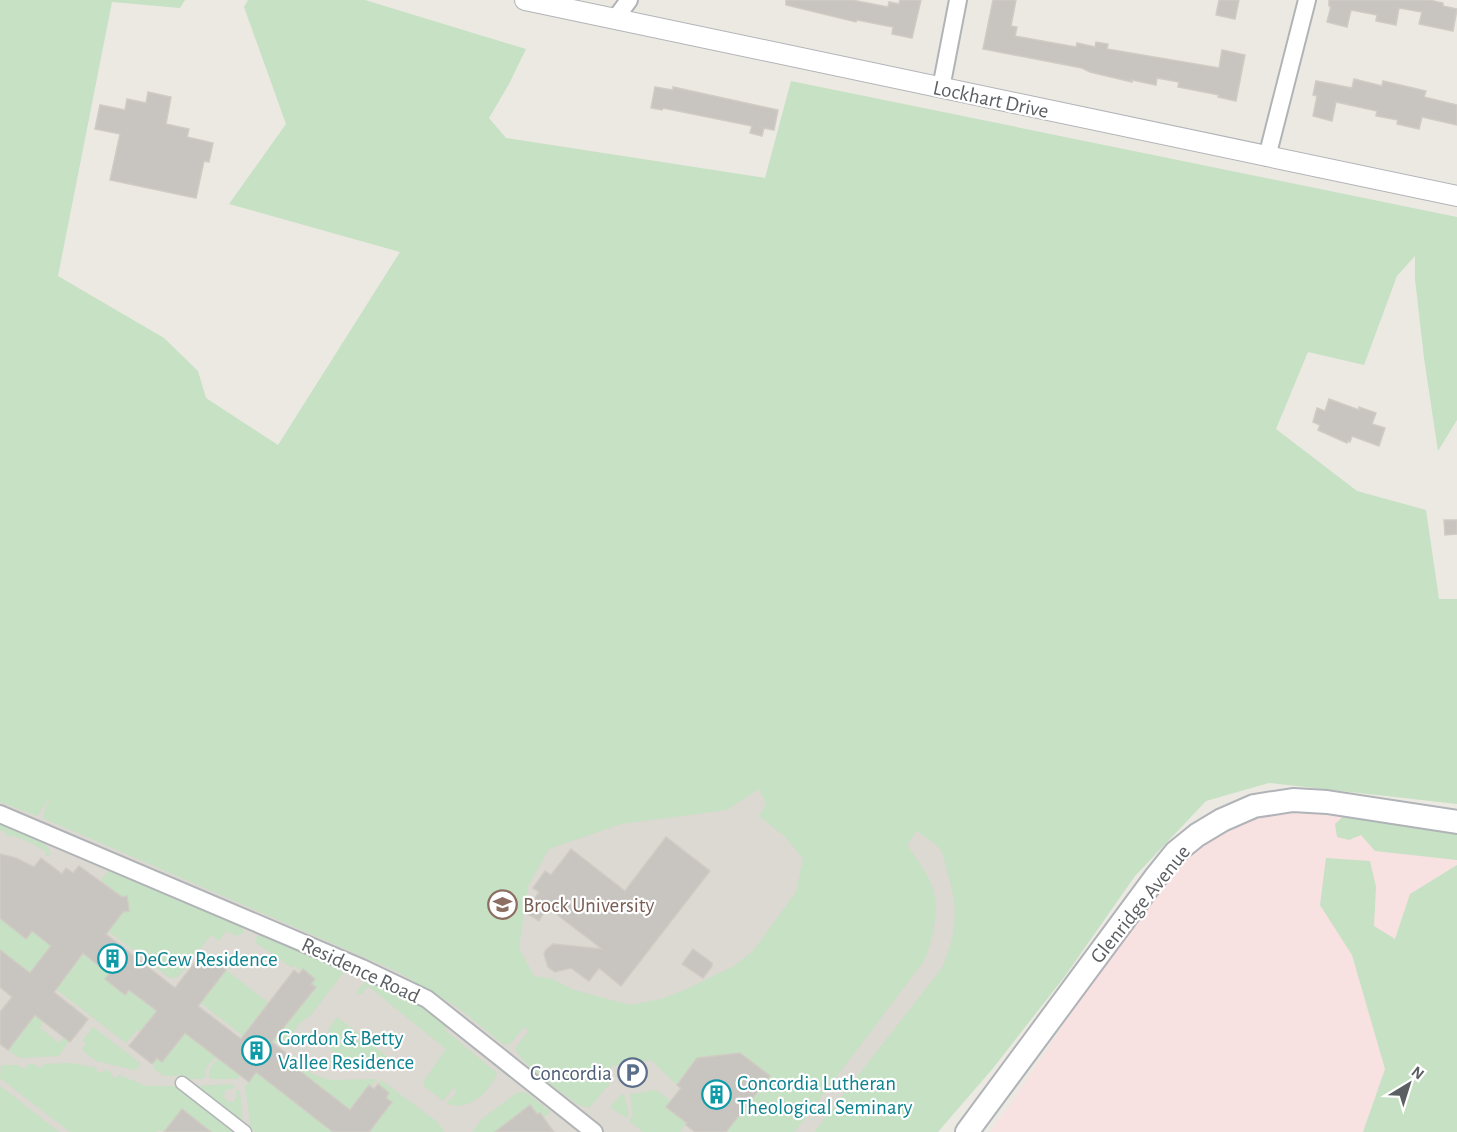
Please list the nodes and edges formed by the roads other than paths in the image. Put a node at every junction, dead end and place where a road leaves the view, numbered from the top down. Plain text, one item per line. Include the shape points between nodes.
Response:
1 (525, 0) edge
2 (629, 0) edge
3 (958, 0) edge
4 (1306, 0) edge
5 (615, 19) junction
6 (941, 88) junction
7 (1267, 157) junction
8 (1457, 196) edge
9 (0, 814) edge
10 (1457, 822) edge
11 (182, 1083) dead end
12 (244, 1132) edge
13 (594, 1132) edge
14 (967, 1132) edge

1 - 5 street, Lockhart Drive
2 - 5 street
3 - 6 street
4 - 7 street
5 - 6 street, Lockhart Drive
6 - 7 street, Lockhart Drive
7 - 8 street, Lockhart Drive
9 - 13 street, Residence Road via 427,999
10 - 14 main road, Glenridge Avenue via 1293,800 1254,806 1197,835 1176,852 1155,878
11 - 12 street

